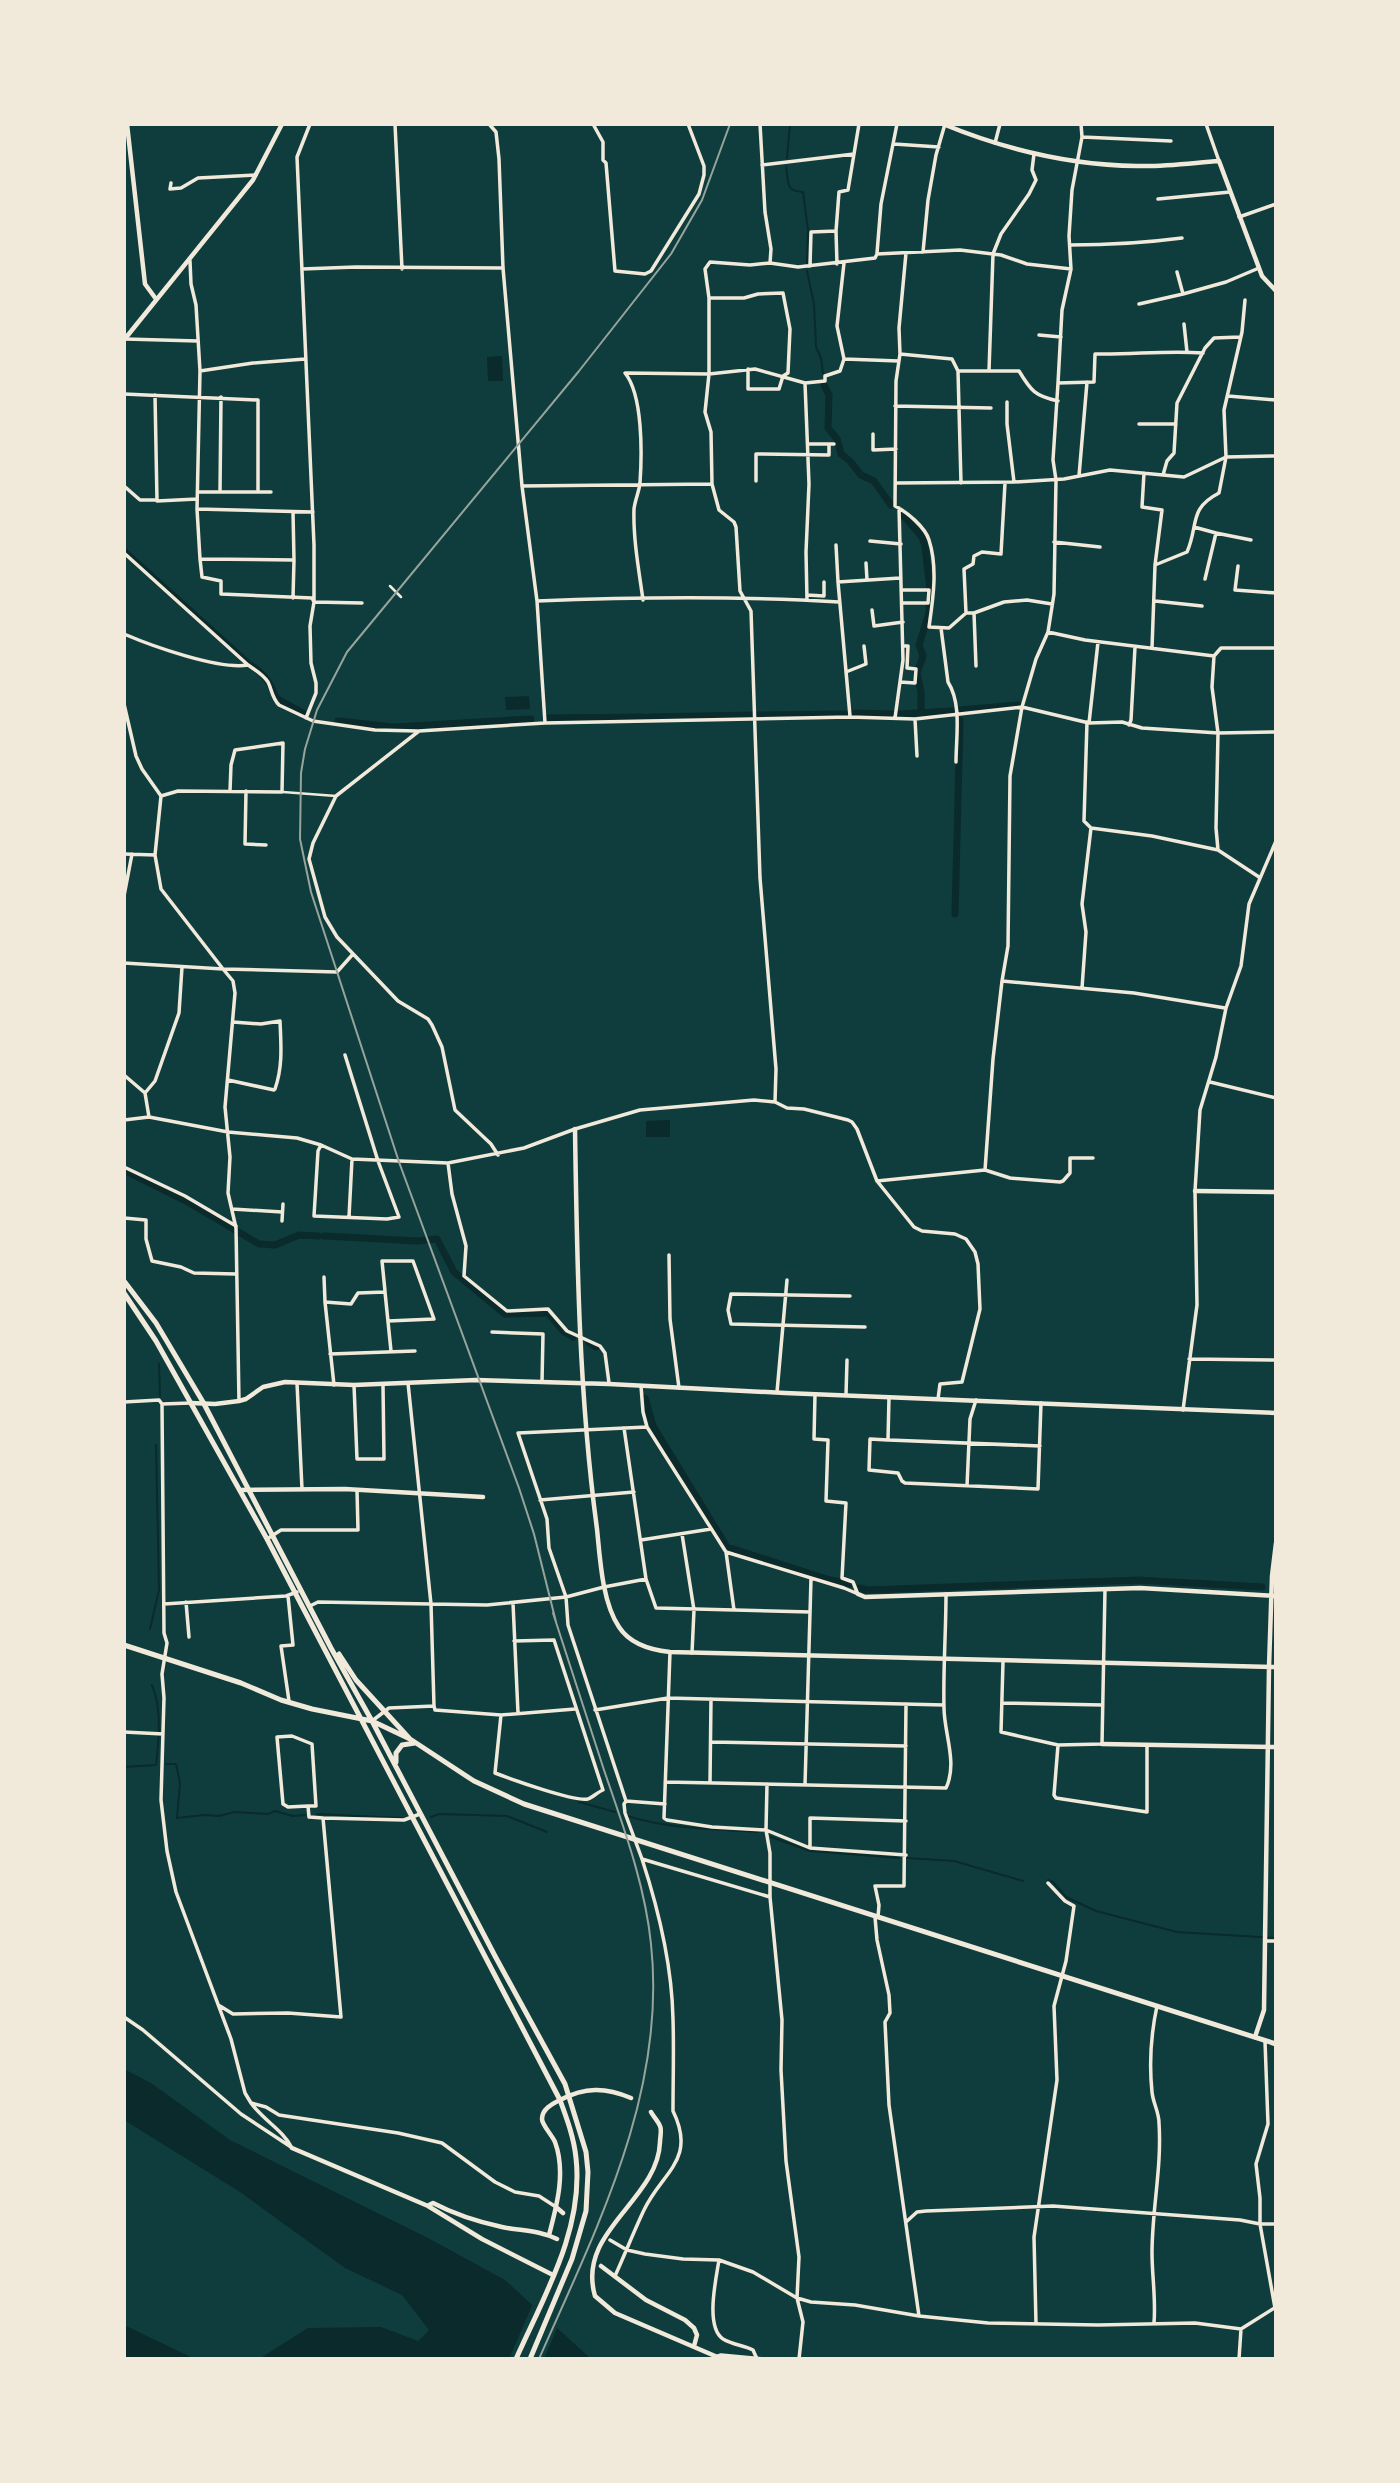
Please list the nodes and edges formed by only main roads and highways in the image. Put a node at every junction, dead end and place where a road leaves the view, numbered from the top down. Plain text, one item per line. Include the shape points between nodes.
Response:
1 (124, 1281) edge
2 (124, 1293) edge
3 (298, 1591) junction
4 (328, 1641) junction
5 (124, 1645) edge
6 (360, 1718) junction
7 (372, 1721) junction
8 (412, 1741) junction
9 (396, 1764) junction
10 (1276, 2044) edge
11 (516, 2359) edge
12 (530, 2359) edge

1 - 3 highway via 156,1323 203,1402
2 - 3 highway via 147,1325
3 - 4 highway
3 - 6 highway
4 - 7 highway
4 - 8 highway via 356,1680
5 - 6 highway via 289,1702
6 - 7 highway
6 - 11 highway via 560,2100 574,2144 577,2186 569,2236
7 - 8 highway
7 - 9 highway
8 - 9 highway via 399,1748
8 - 10 highway via 458,1772 524,1804
9 - 12 highway via 565,2084 586,2152 588,2189 578,2242

